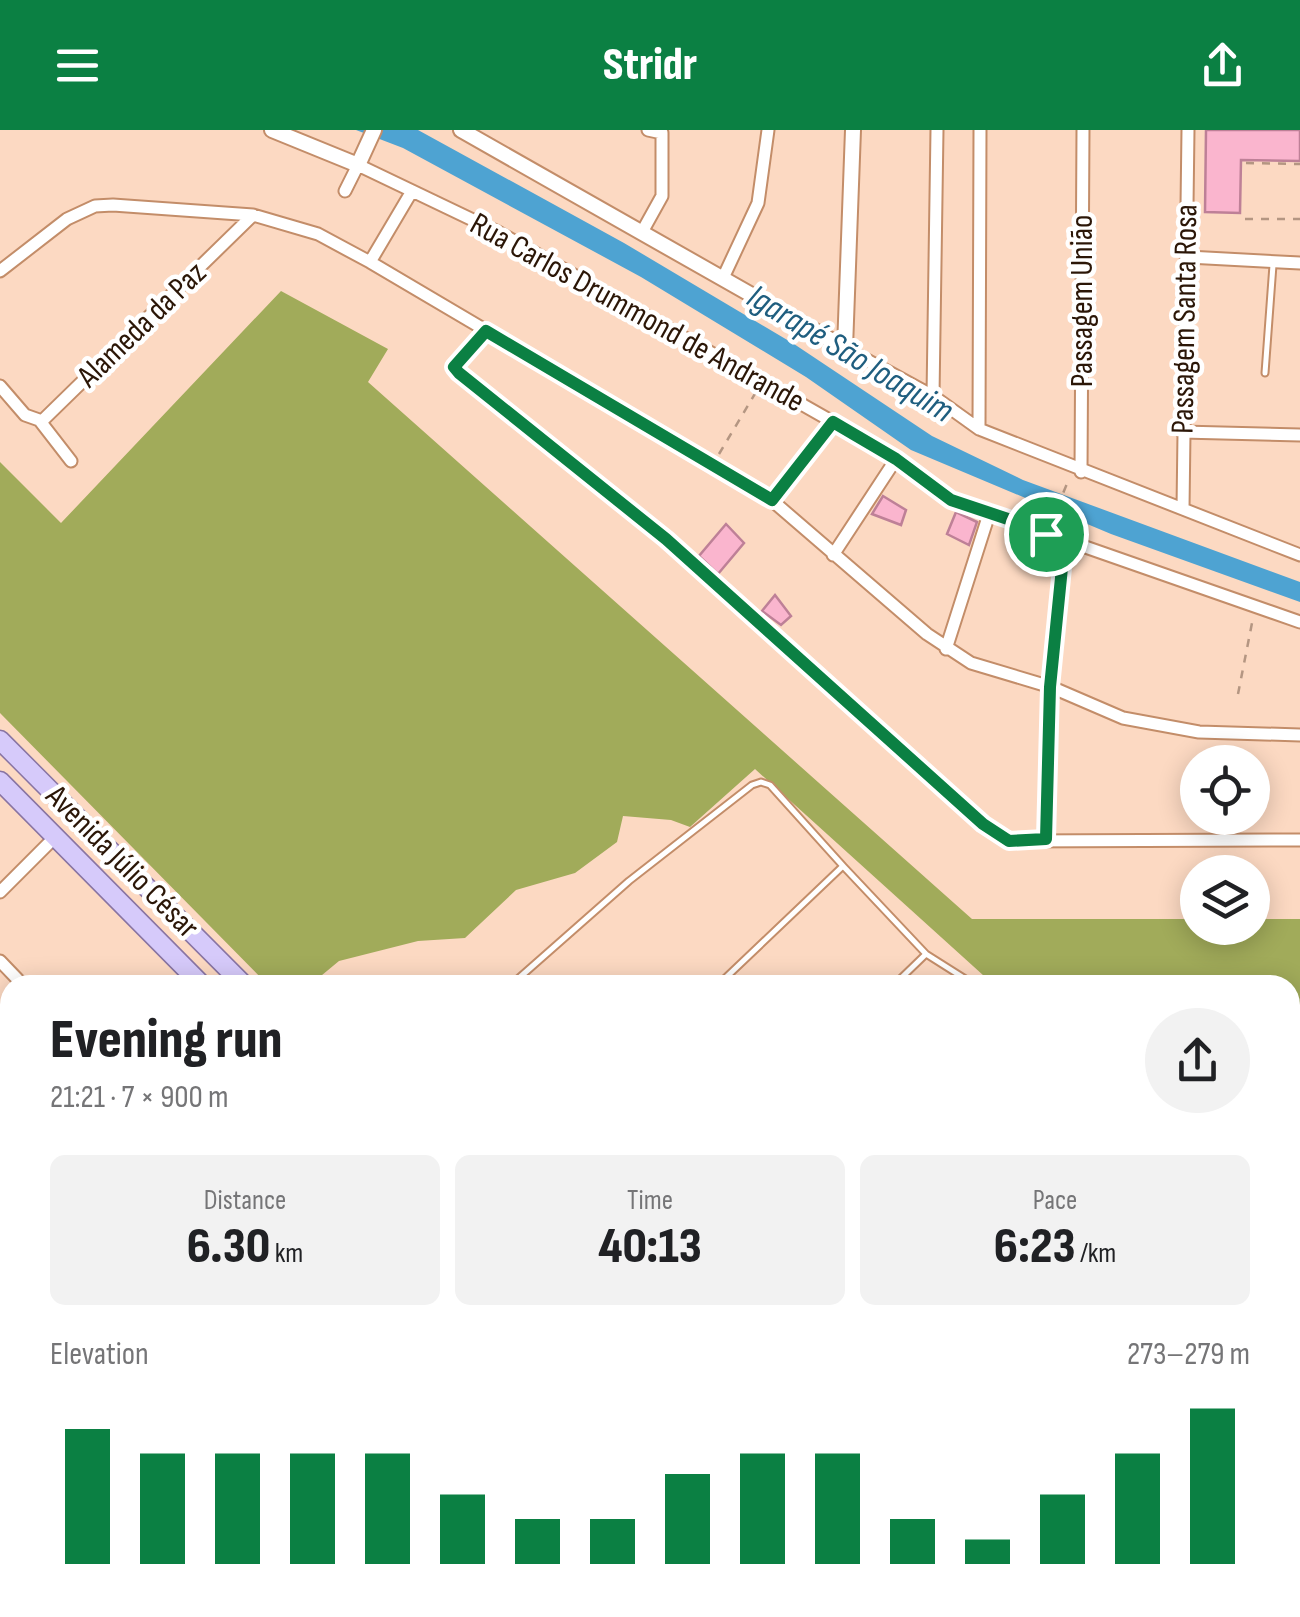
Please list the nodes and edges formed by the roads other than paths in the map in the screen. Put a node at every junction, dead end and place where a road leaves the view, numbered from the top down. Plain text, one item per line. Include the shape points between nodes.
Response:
1 (272, 130) edge
2 (374, 130) edge
3 (461, 130) edge
4 (648, 130) edge
5 (768, 130) edge
6 (853, 130) edge
7 (937, 130) edge
8 (980, 130) edge
9 (1083, 130) edge
10 (1188, 130) edge
11 (358, 166) junction
12 (345, 191) dead end
13 (412, 191) junction
14 (254, 215) junction
15 (642, 232) junction
16 (1188, 257) junction
17 (370, 262) junction
18 (1274, 262) junction
19 (1300, 264) edge
20 (0, 271) edge
21 (723, 278) junction
22 (486, 331) junction
23 (845, 348) junction
24 (1265, 374) dead end
25 (0, 386) edge
26 (933, 396) junction
27 (40, 421) junction
28 (833, 422) junction
29 (979, 429) junction
30 (1182, 432) junction
31 (1300, 435) edge
32 (896, 459) junction
33 (71, 461) dead end
34 (1077, 470) junction
35 (772, 500) junction
36 (1183, 509) junction
37 (990, 511) junction
38 (1065, 538) junction
39 (834, 555) junction
40 (1300, 555) edge
41 (1300, 622) edge
42 (946, 649) junction
43 (1050, 687) junction
44 (1300, 735) edge
45 (0, 740) edge
46 (0, 781) edge
47 (55, 837) junction
48 (1046, 839) junction
49 (1300, 840) edge
50 (843, 866) junction
51 (0, 892) edge
52 (926, 954) junction
53 (192, 975) edge
54 (234, 975) edge
55 (522, 975) edge
56 (729, 975) edge
57 (904, 975) edge
58 (959, 975) edge

1 - 11 street
2 - 11 street
3 - 15 street
4 - 15 street via 662,133 662,196
5 - 21 street via 758,203
6 - 23 street
7 - 26 street
8 - 29 street
9 - 34 street, Passagem União
10 - 16 street, Passagem Santa Rosa
11 - 12 street
11 - 13 street, Rua Carlos Drummond de Andrande
13 - 17 street
13 - 28 street, Rua Carlos Drummond de Andrande via 498,232
14 - 17 street via 318,234
14 - 20 street via 96,206 66,219
14 - 27 street, Alameda da Paz
15 - 21 street
16 - 18 street
16 - 30 street, Passagem Santa Rosa
17 - 22 street
18 - 19 street
18 - 24 lane
21 - 23 street
22 - 35 street
22 - 48 street via 454,367 459,373 666,539 983,824 1009,841
23 - 26 street
25 - 27 street via 25,415
26 - 29 street
27 - 33 street
28 - 32 street, Rua Carlos Drummond de Andrande
28 - 35 lane
29 - 34 street
30 - 31 street
30 - 36 street, Passagem Santa Rosa
32 - 37 street, Rua Carlos Drummond de Andrande via 951,500
32 - 39 street
34 - 36 street
35 - 39 street
36 - 40 street
37 - 38 street, Rua Carlos Drummond de Andrande
37 - 42 street
38 - 41 street, Rua Carlos Drummond de Andrande
38 - 43 street
39 - 42 street
42 - 43 street
43 - 44 street via 1123,718 1200,732
43 - 48 street
45 - 54 main road, Avenida Júlio César
46 - 47 main road, Avenida Júlio César
47 - 51 street
47 - 53 main road, Avenida Júlio César
48 - 49 street
50 - 52 lane
50 - 55 lane via 760,782 629,881
50 - 56 lane
52 - 57 lane
52 - 58 lane

